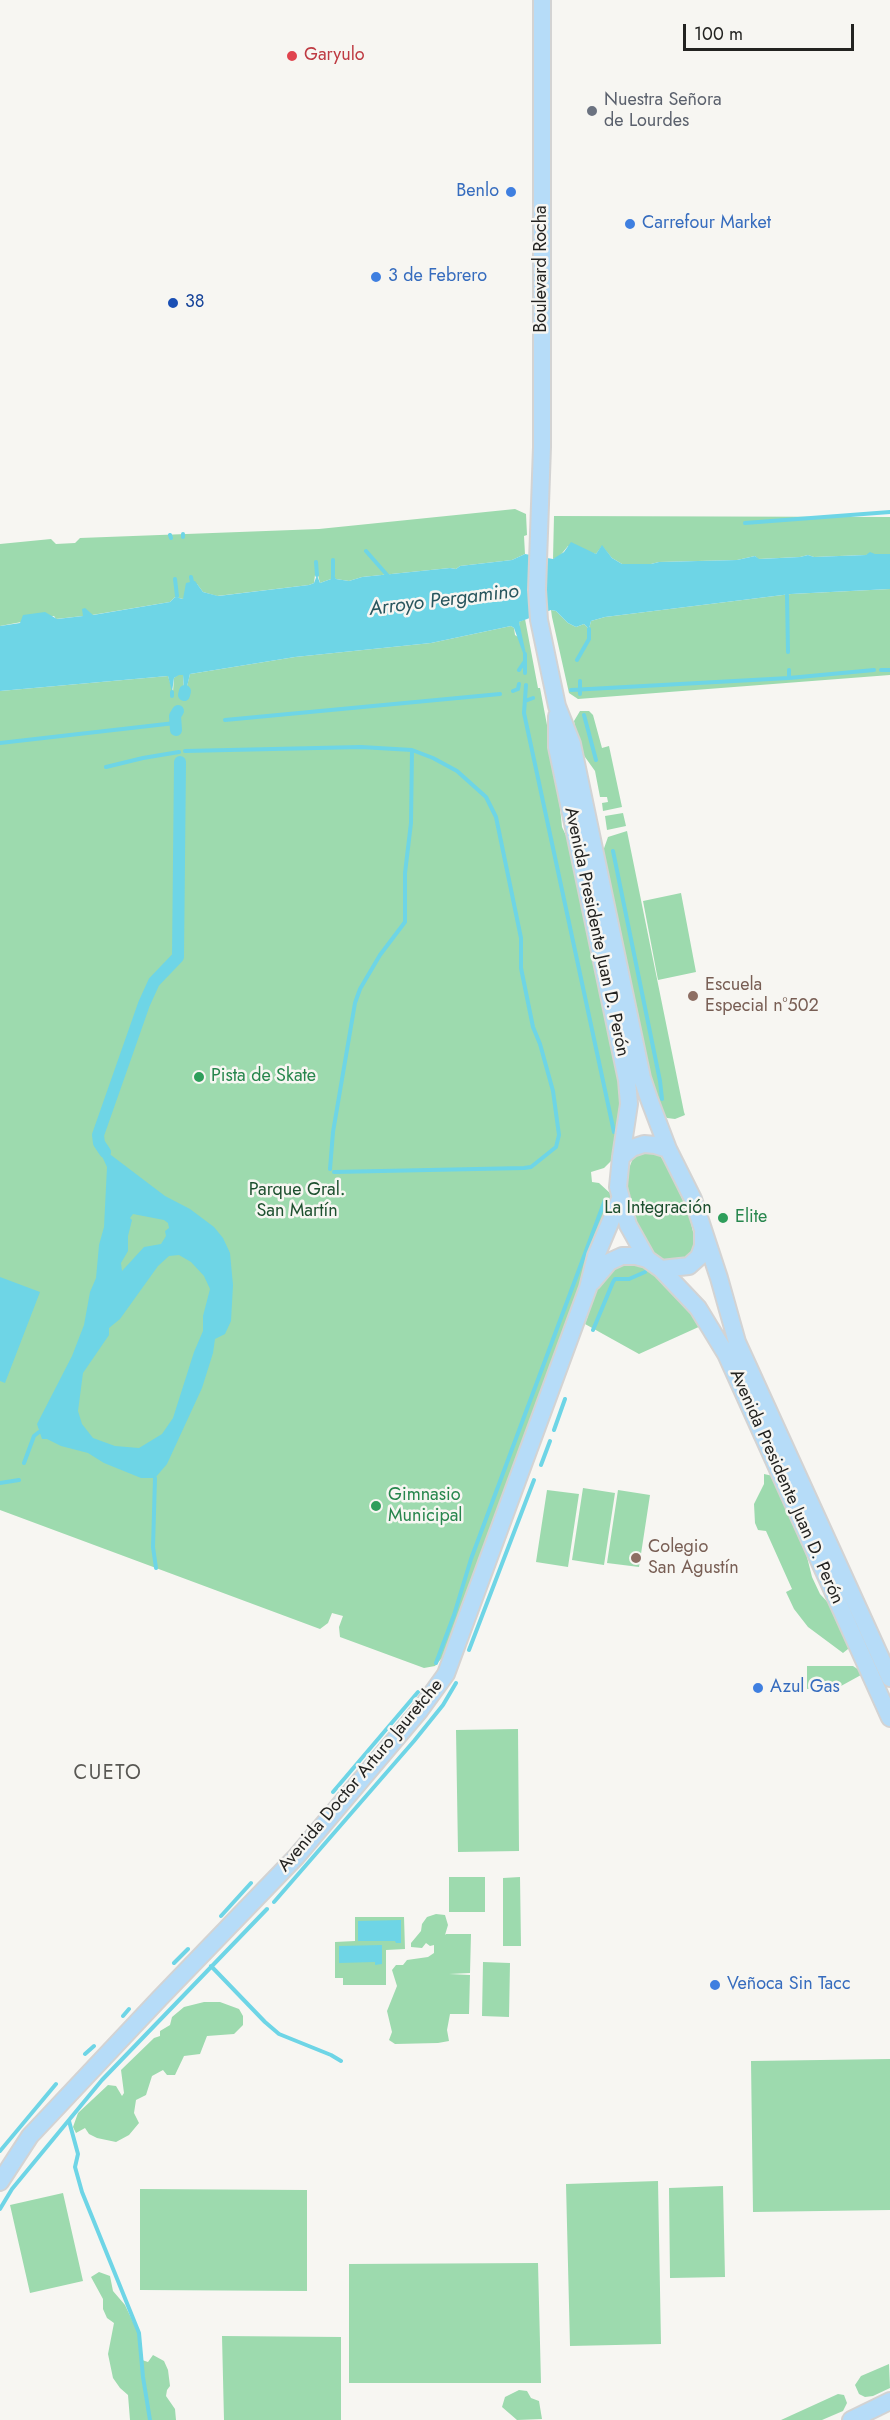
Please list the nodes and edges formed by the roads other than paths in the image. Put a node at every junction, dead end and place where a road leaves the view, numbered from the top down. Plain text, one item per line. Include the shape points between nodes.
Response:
1 (542, 0) edge
2 (539, 620) joint
3 (557, 706) junction
4 (668, 1149) junction
5 (621, 1157) junction
6 (620, 1199) junction
7 (702, 1226) junction
8 (647, 1259) junction
9 (661, 1269) junction
10 (588, 1288) junction
11 (890, 1678) edge
12 (890, 1718) edge
13 (0, 2182) edge
14 (890, 2401) edge
15 (851, 2420) edge

1 - 2 main road, Boulevard Rocha
2 - 3 main road, Avenida Presidente Juan D. Perón
3 - 4 main road, Avenida Presidente Juan D. Perón via 572,744 642,1078
3 - 5 main road, Avenida Presidente Juan D. Perón via 557,747 627,1080 629,1104
4 - 5 main road via 644,1144
4 - 7 main road, Avenida Presidente Juan D. Perón
5 - 6 main road, Avenida Presidente Juan D. Perón via 617,1179
6 - 8 main road, Avenida Presidente Juan D. Perón via 628,1225
6 - 10 main road, Avenida Doctor Arturo Jauretche via 596,1256
7 - 9 main road, Avenida Presidente Juan D. Perón via 699,1257 689,1266
7 - 11 main road, Avenida Presidente Juan D. Perón via 737,1342
8 - 9 main road, Avenida Presidente Juan D. Perón
8 - 10 main road, Avenida Doctor Arturo Jauretche via 622,1256 609,1262
9 - 12 main road, Avenida Presidente Juan D. Perón via 698,1308 726,1354
10 - 13 main road, Avenida Doctor Arturo Jauretche via 446,1674 296,1857 30,2136
14 - 15 main road

